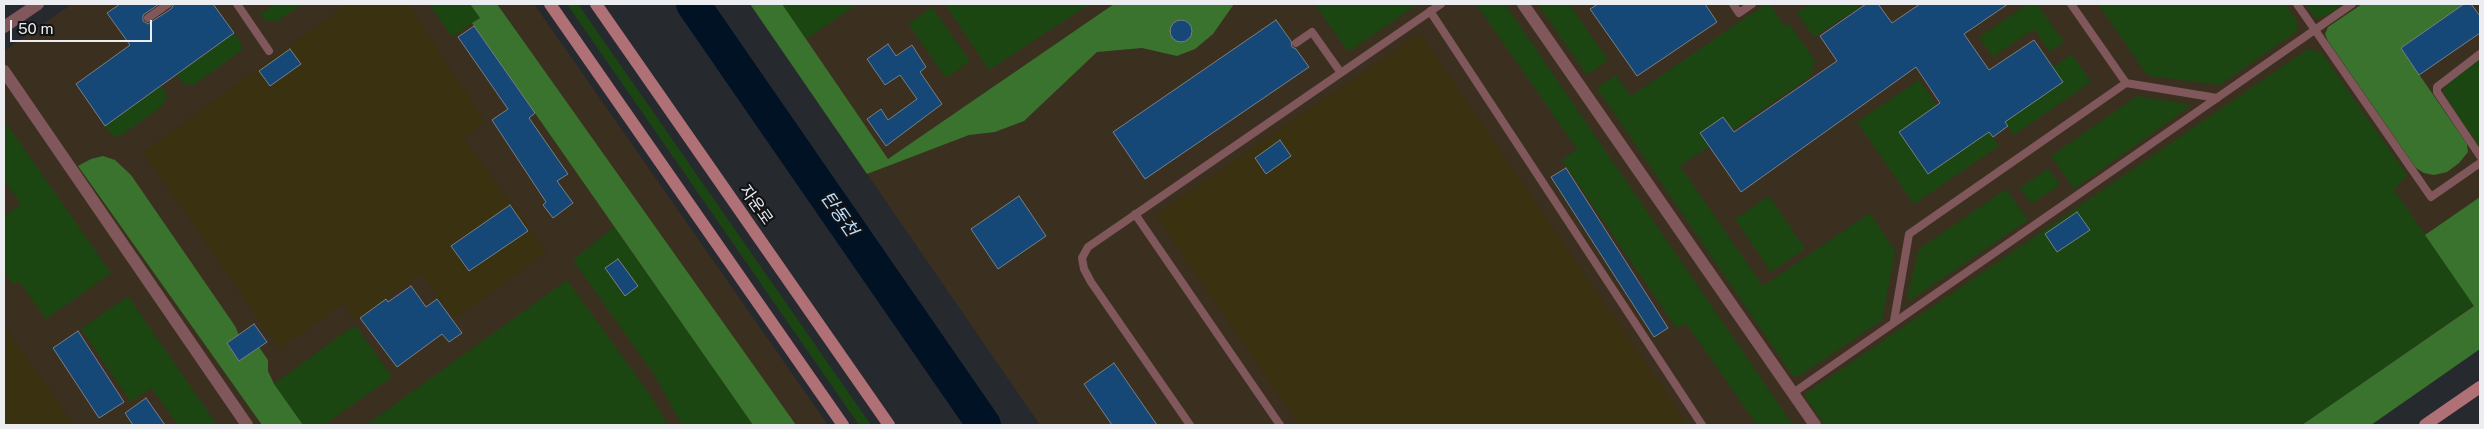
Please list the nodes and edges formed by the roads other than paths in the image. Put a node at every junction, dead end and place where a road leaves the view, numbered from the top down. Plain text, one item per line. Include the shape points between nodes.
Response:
1 (38, 4) edge
2 (168, 4) edge
3 (237, 4) edge
4 (550, 4) edge
5 (596, 4) edge
6 (1440, 4) edge
7 (1524, 4) edge
8 (1733, 4) edge
9 (1752, 4) edge
10 (2071, 4) edge
11 (2297, 4) edge
12 (2352, 4) edge
13 (1430, 11) junction
14 (148, 18) dead end
15 (4, 27) edge
16 (2314, 29) junction
17 (1296, 43) dead end
18 (269, 51) dead end
19 (2480, 54) edge
20 (4, 71) edge
21 (1341, 72) junction
22 (2126, 83) junction
23 (2218, 98) junction
24 (2480, 156) edge
25 (2480, 163) edge
26 (1135, 214) junction
27 (1894, 321) junction
28 (2480, 387) edge
29 (1793, 393) junction
30 (247, 425) edge
31 (843, 425) edge
32 (889, 425) edge
33 (1190, 425) edge
34 (1280, 425) edge
35 (1702, 425) edge
36 (1815, 425) edge
37 (2425, 425) edge

1 - 15 street
2 - 14 lane
3 - 18 lane
4 - 31 street
5 - 32 street, 자운로
6 - 13 lane
7 - 29 street
8 - 9 lane via 1739,13
10 - 22 lane
11 - 16 lane
12 - 16 lane
13 - 21 lane
13 - 35 lane
16 - 23 lane
16 - 25 lane via 2431,197
17 - 21 lane via 1312,32
19 - 24 lane via 2437,87 2437,92
20 - 30 street
21 - 26 lane
22 - 23 lane
22 - 27 lane via 1909,234
23 - 27 lane
26 - 33 lane via 1088,247 1082,258 1084,268
26 - 34 lane
27 - 29 lane
28 - 37 street
29 - 36 street

